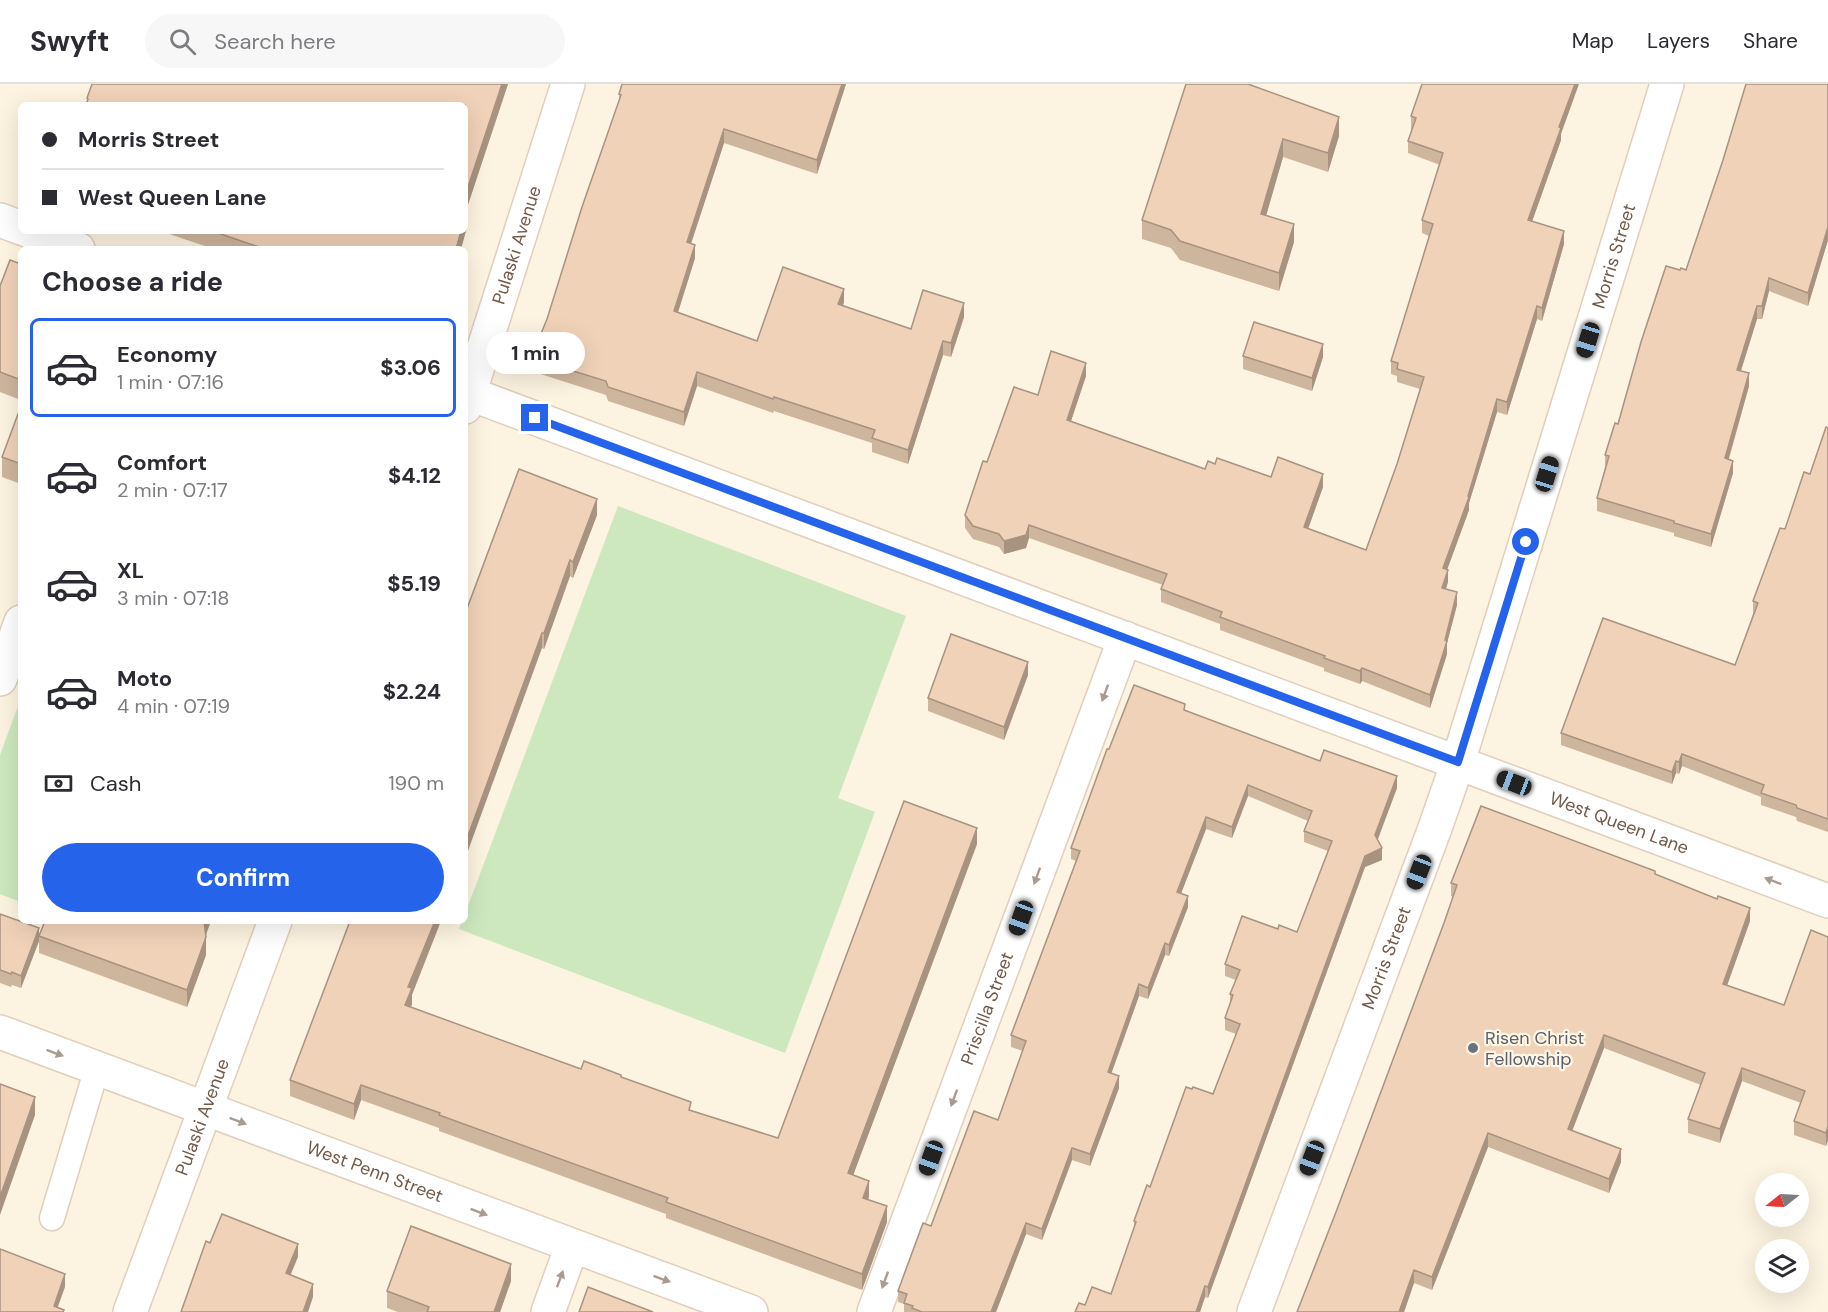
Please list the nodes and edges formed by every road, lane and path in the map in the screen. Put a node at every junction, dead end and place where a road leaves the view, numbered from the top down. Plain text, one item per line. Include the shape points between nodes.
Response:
1 (568, 84) edge
2 (1667, 84) edge
3 (0, 220) edge
4 (18, 227) edge
5 (37, 234) edge
6 (70, 246) edge
7 (468, 394) edge
8 (468, 397) edge
9 (18, 630) edge
10 (1125, 638) junction
11 (0, 679) edge
12 (1458, 762) junction
13 (1828, 901) edge
14 (274, 924) edge
15 (0, 1032) edge
16 (97, 1068) junction
17 (204, 1108) junction
18 (52, 1218) dead end
19 (572, 1246) junction
20 (130, 1312) edge
21 (548, 1312) edge
22 (751, 1312) edge
23 (874, 1312) edge
24 (1254, 1312) edge

1 - 7 street, Pulaski Avenue
2 - 12 street, Morris Street
3 - 4 street
5 - 6 street
8 - 10 street, West Queen Lane
9 - 11 street
10 - 12 street, West Queen Lane
10 -> 23 street, Priscilla Street
13 -> 12 street, West Queen Lane
12 - 24 street, Morris Street
14 - 17 street, Pulaski Avenue
15 -> 16 street, West Penn Street
16 - 17 street, West Penn Street
16 - 18 lane
17 -> 19 street, West Penn Street
17 - 20 street, Pulaski Avenue
21 -> 19 street
19 -> 22 street, West Penn Street

